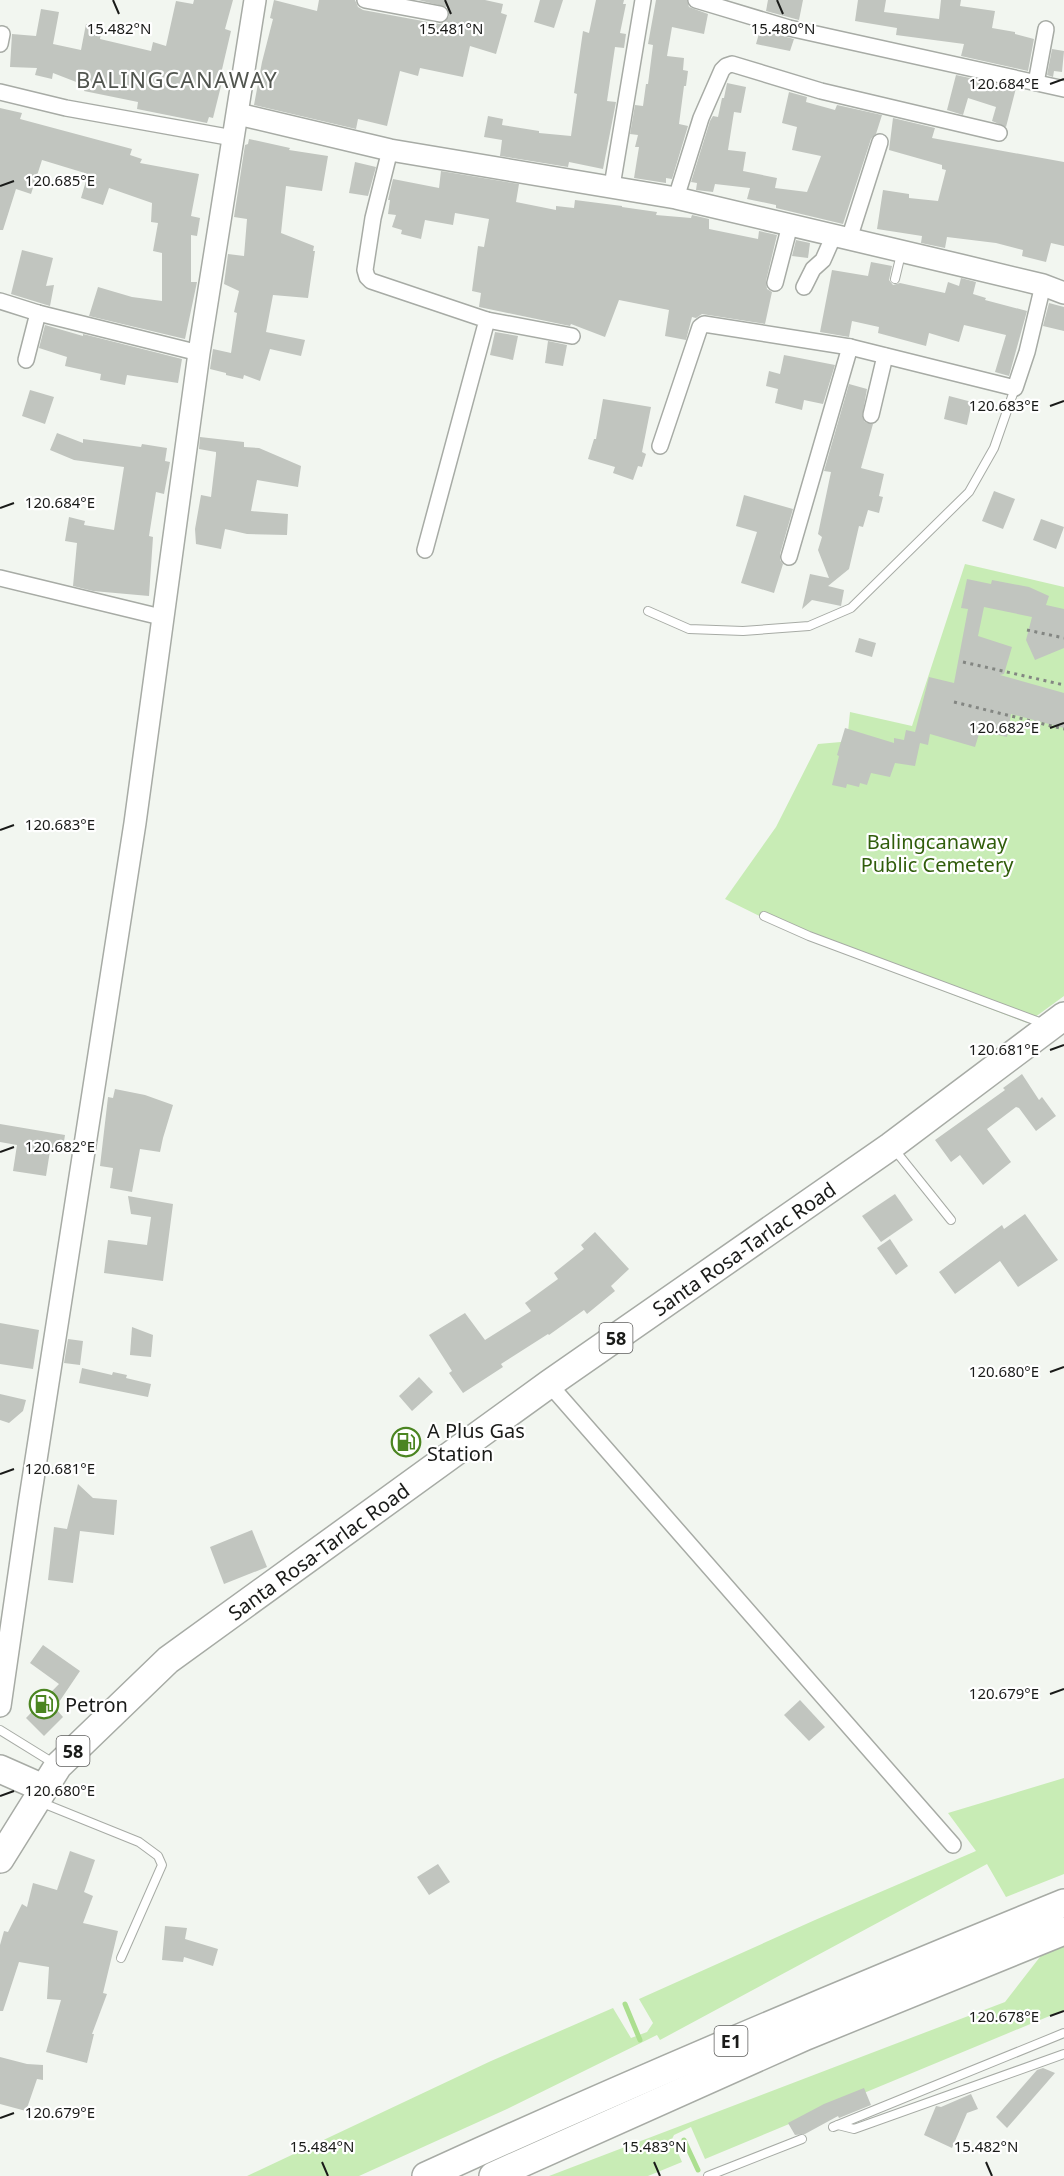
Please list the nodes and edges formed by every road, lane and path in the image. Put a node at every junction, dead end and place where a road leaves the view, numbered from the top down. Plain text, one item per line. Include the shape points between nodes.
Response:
1 (255, 0) edge
2 (365, 0) edge
3 (643, 0) edge
4 (696, 0) edge
5 (440, 14) dead end
6 (1046, 29) dead end
7 (1036, 83) junction
8 (1064, 89) edge
9 (0, 92) edge
10 (238, 114) junction
11 (999, 133) dead end
12 (233, 138) junction
13 (880, 142) dead end
14 (390, 150) junction
15 (612, 186) junction
16 (676, 198) junction
17 (790, 225) junction
18 (842, 237) junction
19 (902, 251) junction
20 (895, 279) dead end
21 (775, 283) dead end
22 (1044, 285) junction
23 (804, 287) dead end
24 (1064, 293) edge
25 (0, 302) edge
26 (38, 313) junction
27 (487, 320) junction
28 (572, 336) dead end
29 (850, 347) junction
30 (200, 353) junction
31 (885, 356) junction
32 (26, 360) dead end
33 (1014, 388) junction
34 (871, 415) dead end
35 (660, 446) dead end
36 (425, 550) dead end
37 (789, 557) dead end
38 (0, 578) edge
39 (648, 611) dead end
40 (165, 618) junction
41 (1027, 630) dead end
42 (1064, 638) edge
43 (963, 662) dead end
44 (1064, 685) edge
45 (954, 702) dead end
46 (1064, 729) edge
47 (764, 916) dead end
48 (1057, 1021) edge
49 (891, 1146) junction
50 (951, 1221) dead end
51 (549, 1384) junction
52 (0, 1706) edge
53 (0, 1730) edge
54 (58, 1766) junction
55 (0, 1769) edge
56 (39, 1794) junction
57 (953, 1845) dead end
58 (0, 1859) edge
59 (1052, 1908) edge
60 (1059, 1934) edge
61 (121, 1958) dead end
62 (1064, 2033) edge
63 (1064, 2054) edge
64 (962, 2074) junction
65 (969, 2089) junction
66 (802, 2139) dead end
67 (426, 2176) edge
68 (493, 2176) edge
69 (708, 2176) edge

1 - 10 street
2 - 5 street
3 - 15 street
4 - 7 street via 789,28
6 - 7 street
7 - 8 street
9 - 12 street
10 - 12 street
10 - 14 street
11 - 16 street via 821,92 732,64 722,70 701,118
12 - 30 street
13 - 18 street
14 - 15 street
14 - 27 street via 373,218 367,277
15 - 16 street
16 - 17 street
17 - 18 street
17 - 21 street
18 - 19 street
18 - 23 street via 813,268
19 - 20 lane
19 - 22 street
22 - 24 street
22 - 33 street
25 - 26 street
26 - 30 street
26 - 32 street
27 - 28 street
27 - 36 street
29 - 31 street
29 - 35 street via 704,324
29 - 37 street
30 - 40 street
31 - 33 street
31 - 34 street
33 - 39 lane via 994,448 969,492 850,608 809,626 743,631 689,628
38 - 40 street
40 - 52 street
41 - 42 path
43 - 44 path
45 - 46 path
47 - 48 lane via 810,936
48 - 49 highway, Santa Rosa-Tarlac Road / 58
49 - 50 lane
49 - 51 highway, Santa Rosa-Tarlac Road / 58
51 - 54 highway, Santa Rosa-Tarlac Road / 58 via 168,1660
51 - 57 street
53 - 54 lane
54 - 56 highway, Santa Rosa-Tarlac Road / 58
55 - 56 highway
56 - 58 highway, Santa Rosa-Tarlac Road / 58
56 - 61 lane via 138,1842 158,1856 162,1865
59 - 67 highway, E1 via 794,2013
60 - 68 highway, E1 via 806,2036
62 - 64 lane
63 - 65 lane
64 - 65 lane
64 - 65 lane via 835,2126 854,2129
66 - 69 lane

